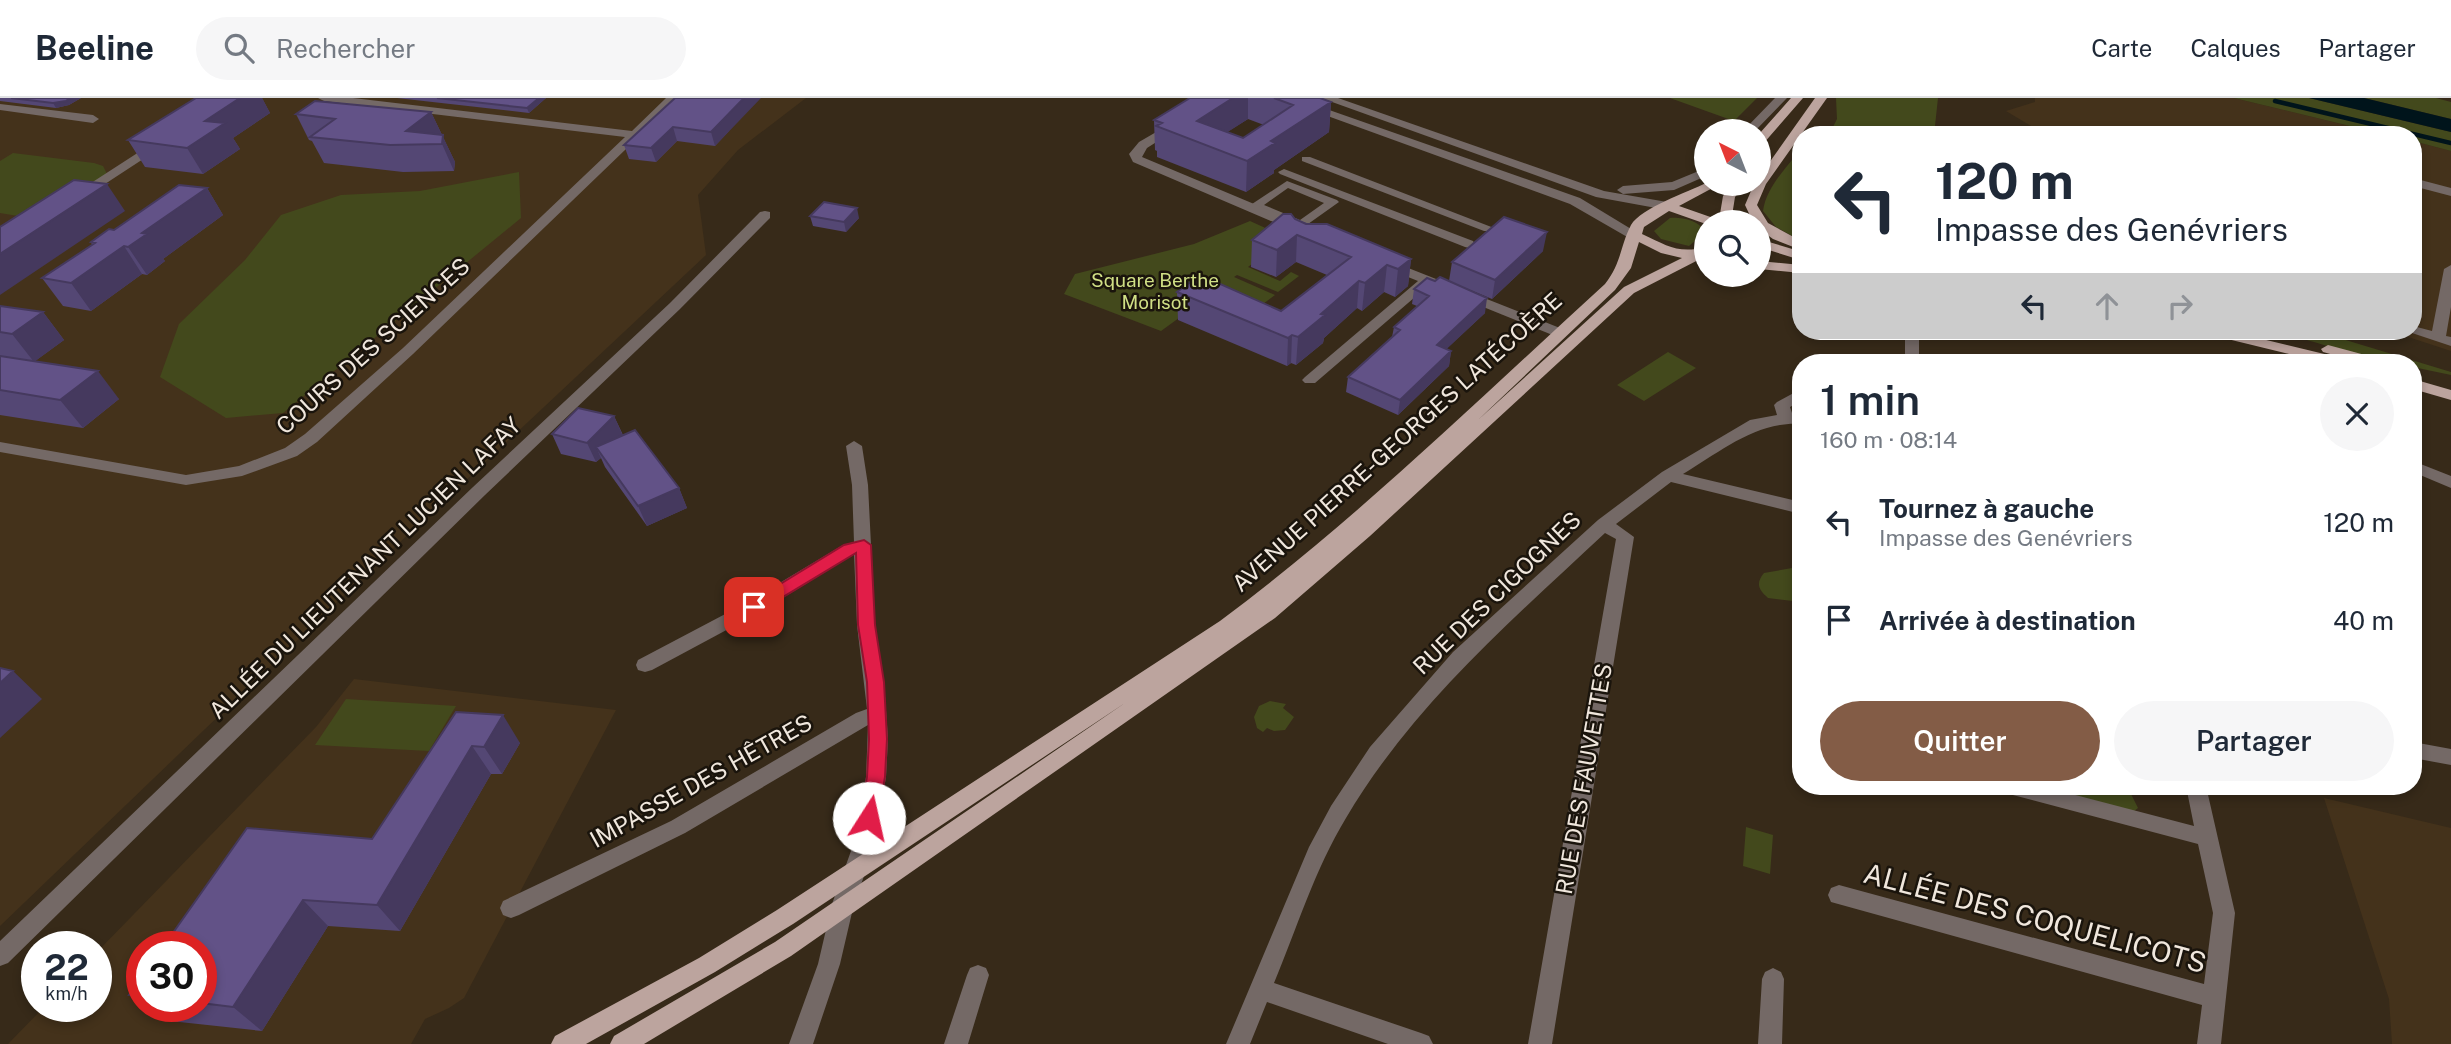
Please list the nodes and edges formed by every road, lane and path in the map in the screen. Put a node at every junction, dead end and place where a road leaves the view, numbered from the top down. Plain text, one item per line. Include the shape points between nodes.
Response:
1 (324, 98) edge
2 (673, 98) edge
3 (1284, 98) edge
4 (1327, 98) edge
5 (1781, 98) edge
6 (1797, 98) edge
7 (1813, 98) edge
8 (1821, 98) edge
9 (0, 107) edge
10 (1188, 118) edge
11 (93, 119) dead end
12 (1761, 119) edge
13 (1801, 126) edge
14 (1771, 127) edge
15 (172, 135) edge
16 (635, 135) junction
17 (1792, 139) edge
18 (1771, 149) edge
19 (1306, 159) dead end
20 (1286, 178) junction
21 (1694, 179) edge
22 (2422, 184) edge
23 (1585, 189) junction
24 (2451, 192) edge
25 (1694, 193) edge
26 (70, 200) edge
27 (1667, 206) junction
28 (765, 215) dead end
29 (1694, 215) edge
30 (1488, 229) edge
31 (1308, 231) edge
32 (1634, 235) junction
33 (1792, 242) edge
34 (1469, 244) edge
35 (1771, 247) edge
36 (1792, 253) edge
37 (1694, 255) edge
38 (1371, 257) edge
39 (1694, 260) edge
40 (1771, 266) edge
41 (1792, 269) edge
42 (2451, 269) edge
43 (1427, 280) junction
44 (1560, 333) junction
45 (2422, 333) edge
46 (2249, 340) edge
47 (2293, 340) edge
48 (2445, 340) edge
49 (2307, 354) edge
50 (2345, 354) edge
51 (2422, 376) edge
52 (1310, 380) dead end
53 (2451, 384) edge
54 (2422, 387) edge
55 (2451, 395) edge
56 (1792, 399) edge
57 (1792, 418) edge
58 (1792, 419) edge
59 (854, 446) dead end
60 (0, 447) edge
61 (2422, 470) edge
62 (1668, 477) junction
63 (2451, 482) edge
64 (1792, 506) edge
65 (1604, 524) junction
66 (864, 545) junction
67 (645, 665) dead end
68 (876, 714) junction
69 (2422, 752) edge
70 (2451, 757) edge
71 (990, 793) junction
72 (2043, 795) edge
73 (2198, 795) edge
74 (2208, 838) junction
75 (855, 872) junction
76 (1839, 895) dead end
77 (843, 904) junction
78 (511, 908) dead end
79 (0, 956) edge
80 (978, 975) dead end
81 (1773, 979) dead end
82 (1260, 989) junction
83 (2216, 998) junction
84 (563, 1044) edge
85 (622, 1044) edge
86 (801, 1044) edge
87 (956, 1044) edge
88 (1238, 1044) edge
89 (1421, 1044) edge
90 (1540, 1044) edge
91 (1770, 1044) edge
92 (2209, 1044) edge

1 - 16 street
2 - 16 street, COURS DES SCIENCES
3 - 32 street via 1575,201
4 - 23 street
5 - 12 street
6 - 14 main road
7 - 18 main road
8 - 13 main road
9 - 11 street
10 - 31 street via 1143,145 1135,154 1137,159
15 - 26 street
16 - 60 street, COURS DES SCIENCES via 408,351 290,452 242,471 186,480
17 - 33 main road via 1756,190 1751,205 1768,230
19 - 30 street
20 - 20 street via 1256,206 1301,225 1333,202
20 - 34 street
21 - 23 street via 1661,189
22 - 24 street
23 - 27 street
25 - 27 main road
27 - 29 main road
27 - 32 main road via 1643,221
28 - 79 street, ALLÉE DU LIEUTENANT LUCIEN LAFAY
32 - 37 main road via 1666,250
32 - 44 main road, AVENUE PIERRE-GEORGES LATÉCOÈRE via 1620,275
35 - 36 main road
38 - 43 street
39 - 71 main road, AVENUE PIERRE-GEORGES LATÉCOÈRE via 1629,290 1364,533 1269,613
40 - 41 main road
42 - 48 street
43 - 44 street
43 - 52 street
44 - 71 main road, AVENUE PIERRE-GEORGES LATÉCOÈRE via 1277,590
45 - 48 street
46 - 49 main road
47 - 50 main road
51 - 53 main road
54 - 55 main road
56 - 57 street via 1782,405
58 - 62 street, RUE DES CIGOGNES via 1756,424
59 - 66 street
61 - 63 street
62 - 64 street
62 - 65 street, RUE DES CIGOGNES
65 - 82 street, RUE DES CIGOGNES via 1460,657 1377,753 1319,847
65 - 90 street, RUE DES FAUVETTES via 1625,537
66 - 67 street via 849,549
66 - 68 street via 866,625
68 - 75 street via 876,777
68 - 78 street, IMPASSE DES HÊTRES via 678,827
69 - 70 street
71 - 75 main road, AVENUE PIERRE-GEORGES LATÉCOÈRE
71 - 77 main road, AVENUE PIERRE-GEORGES LATÉCOÈRE
72 - 74 street
73 - 74 street
74 - 83 street via 2224,913
75 - 77 street
75 - 84 main road, AVENUE PIERRE-GEORGES LATÉCOÈRE via 707,965
76 - 83 street, ALLÉE DES COQUELICOTS
77 - 85 main road, AVENUE PIERRE-GEORGES LATÉCOÈRE via 783,948
77 - 86 street via 829,964
80 - 87 street
81 - 91 street
82 - 88 street, RUE DES CIGOGNES
82 - 89 street
83 - 92 street

